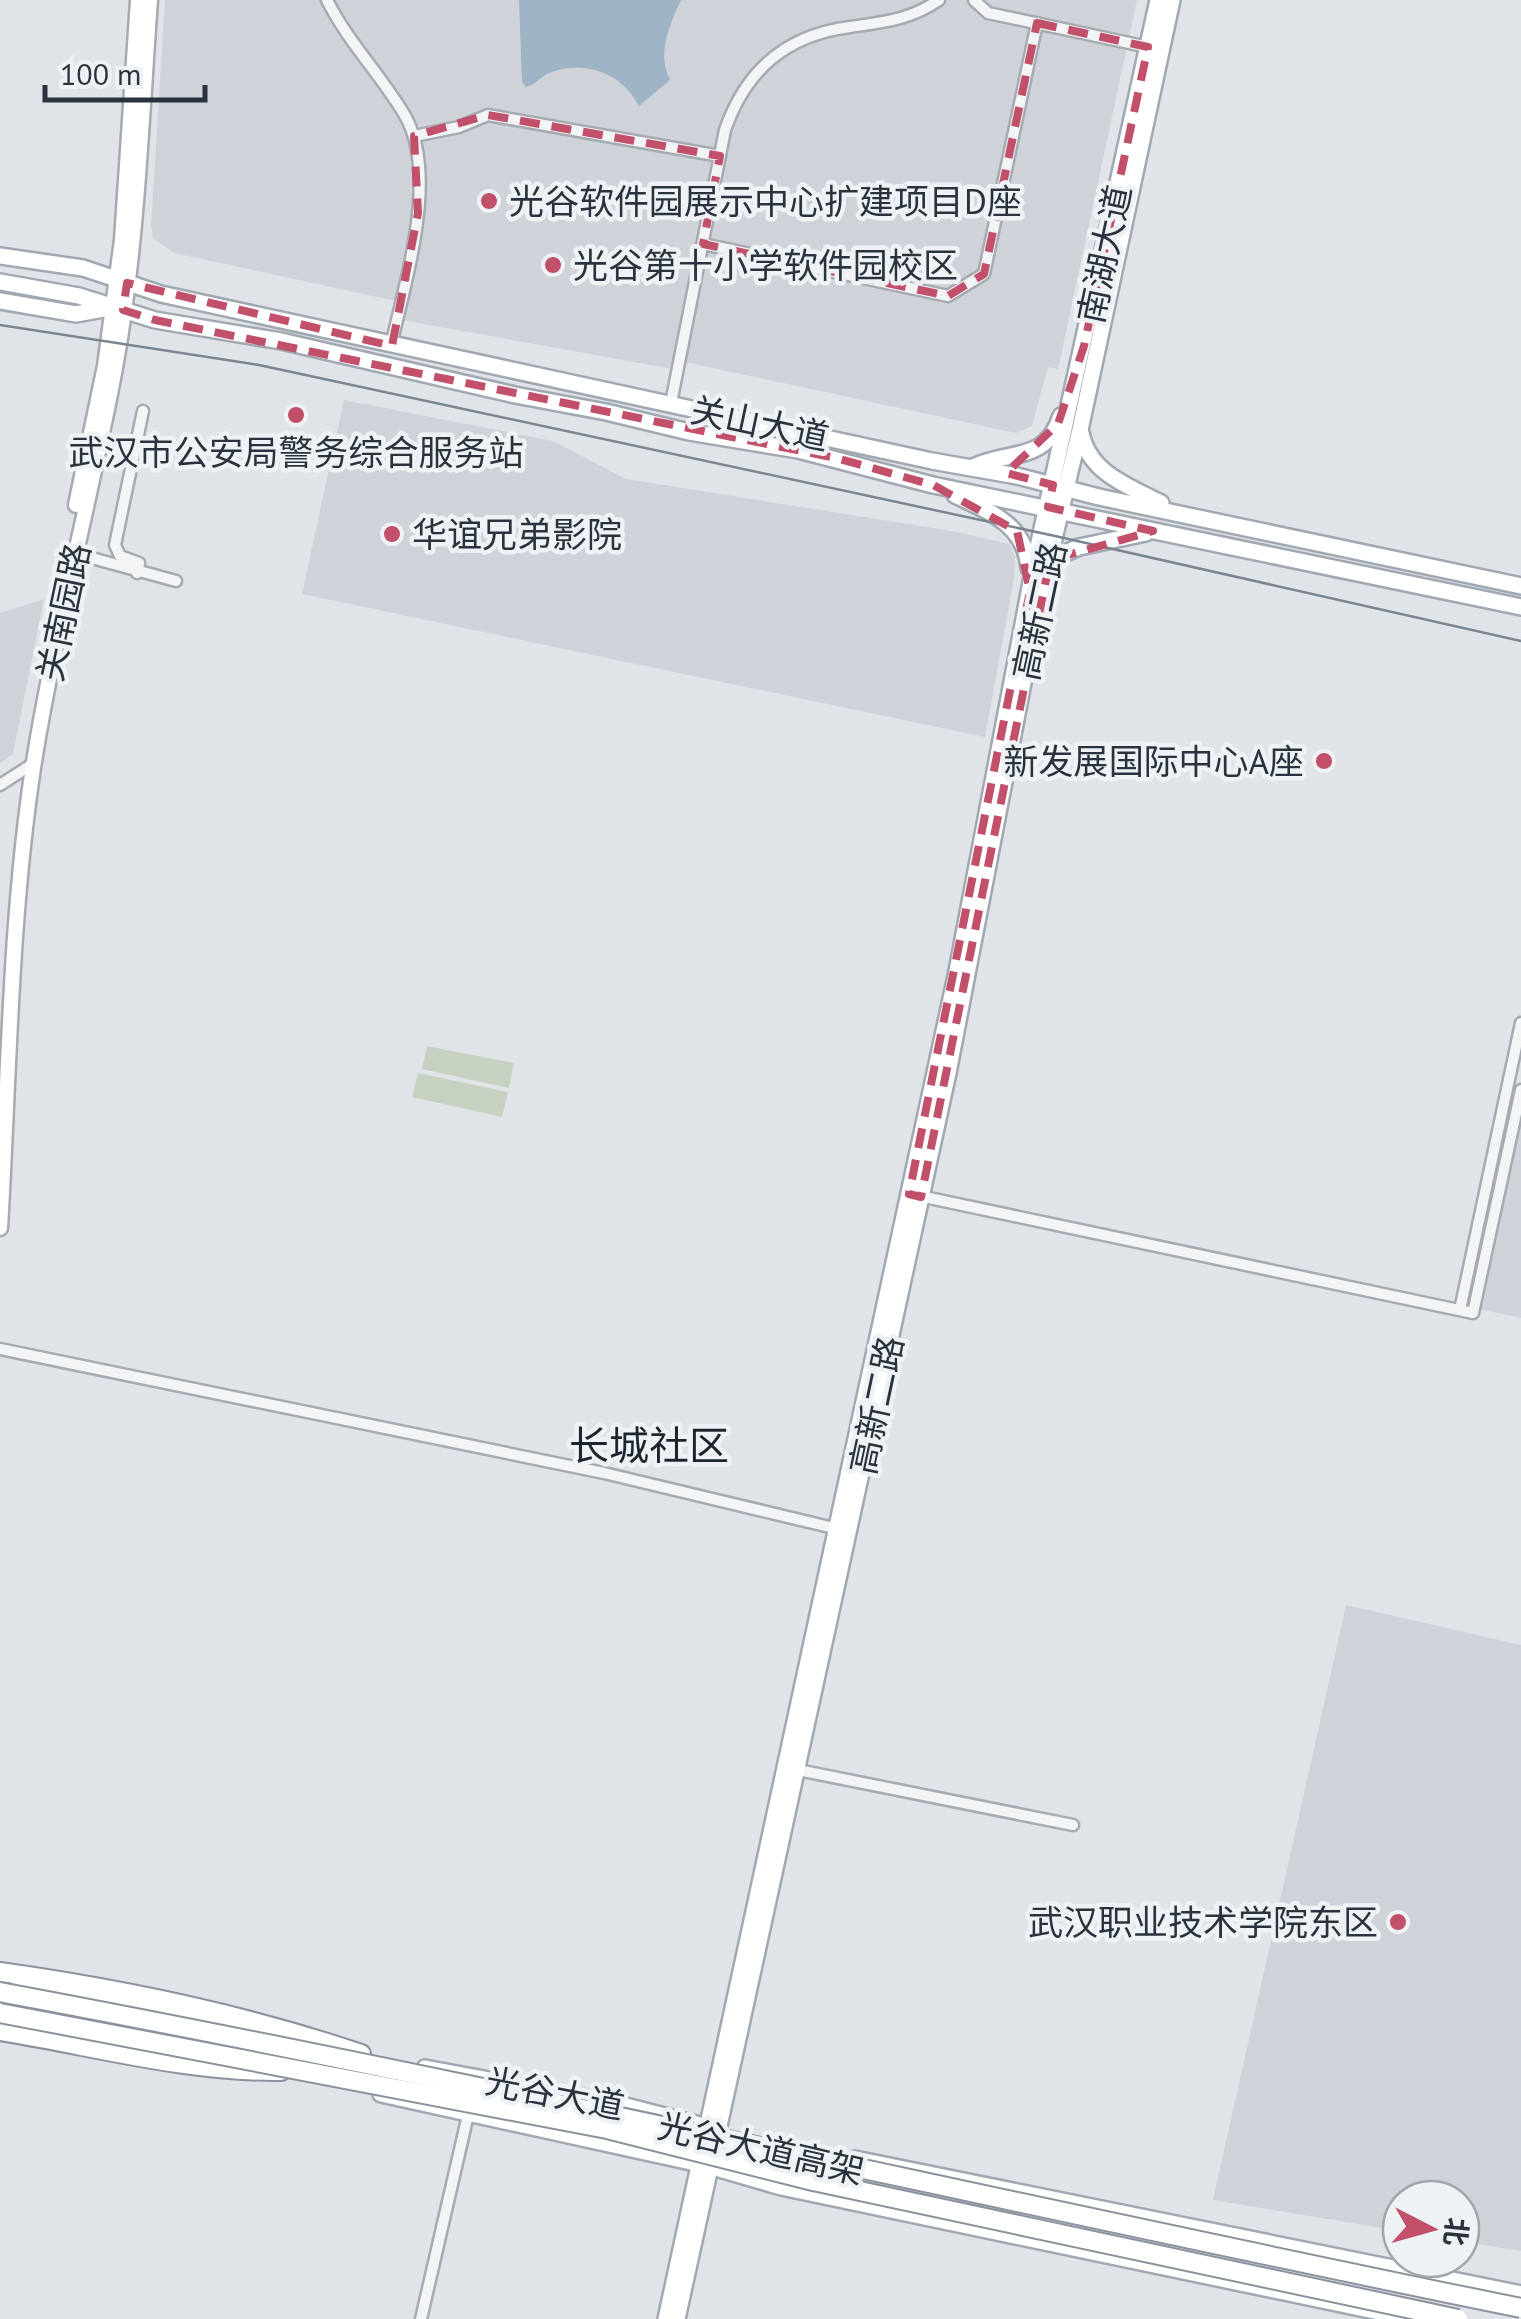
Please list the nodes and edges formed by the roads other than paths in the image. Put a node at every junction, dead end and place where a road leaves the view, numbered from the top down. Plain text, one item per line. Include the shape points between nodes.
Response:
1 (138, 0) edge
2 (150, 0) edge
3 (327, 0) edge
4 (939, 0) edge
5 (974, 0) edge
6 (1158, 0) edge
7 (1172, 0) edge
8 (1038, 23) junction
9 (1148, 47) junction
10 (414, 136) junction
11 (720, 156) junction
12 (703, 244) junction
13 (0, 256) edge
14 (122, 281) junction
15 (0, 282) edge
16 (0, 301) edge
17 (118, 308) junction
18 (392, 346) junction
19 (1084, 346) junction
20 (670, 404) junction
21 (143, 411) dead end
22 (1080, 430) junction
23 (973, 467) junction
24 (933, 485) junction
25 (1059, 487) junction
26 (1054, 509) junction
27 (1178, 512) junction
28 (1153, 532) junction
29 (71, 552) junction
30 (1050, 560) junction
31 (137, 573) junction
32 (176, 581) dead end
33 (1521, 586) edge
34 (1030, 591) junction
35 (1521, 607) edge
36 (30, 765) junction
37 (0, 785) edge
38 (1521, 1023) edge
39 (1521, 1090) edge
40 (0, 1116) edge
41 (915, 1196) junction
42 (0, 1228) edge
43 (1460, 1310) junction
44 (0, 1349) edge
45 (843, 1531) junction
46 (798, 1770) junction
47 (1073, 1825) dead end
48 (0, 1972) edge
49 (0, 1980) edge
50 (0, 1992) edge
51 (0, 2010) edge
52 (0, 2032) edge
53 (362, 2054) junction
54 (286, 2071) junction
55 (714, 2091) junction
56 (655, 2113) junction
57 (468, 2114) junction
58 (713, 2128) junction
59 (703, 2164) junction
60 (1521, 2294) edge
61 (1521, 2308) edge
62 (421, 2319) edge
63 (666, 2319) edge
64 (677, 2319) edge
65 (1413, 2319) edge
66 (1458, 2319) edge

1 - 14 main road, 关南园路
2 - 14 main road, 关南园路 via 135,222
3 - 10 street
4 - 11 street via 904,19 814,35 773,57 739,94
5 - 8 street via 988,12
6 - 9 main road, 南湖大道
7 - 22 main road, 南湖大道
8 - 9 street
8 - 12 street via 984,274 948,296
9 - 19 main road, 南湖大道
10 - 11 street via 488,115
10 - 18 street via 421,172 418,213
11 - 12 street
12 - 20 street
13 - 14 main road, 关山大道 via 84,268
14 - 17 main road, 关南园路
14 - 18 main road, 关山大道
15 - 17 main road, 关山大道
16 - 17 main road via 76,314
17 - 24 main road, 关山大道 via 817,454
17 - 29 main road, 关南园路
18 - 20 main road, 关山大道
19 - 23 main road via 1046,442
19 - 25 main road, 南湖大道
20 - 23 main road, 关山大道
21 - 31 street via 115,545 120,556 139,563
22 - 25 main road, 南湖大道
22 - 27 main road via 1097,466
23 - 25 main road, 关山大道
24 - 26 main road, 关山大道
24 - 34 main road via 1017,531 1028,553
25 - 26 main road, 南湖大道
25 - 27 main road, 关山大道
26 - 28 main road, 关山大道
26 - 30 main road, 高新二路
26 - 34 main road, 高新二路
27 - 33 main road, 关山大道
28 - 30 main road
28 - 35 main road, 关山大道
29 - 31 street
29 - 36 main road, 关南园路 via 36,694
30 - 41 main road, 高新二路
31 - 32 street
34 - 41 main road, 高新二路
36 - 37 street
36 - 40 main road, 关南园路 via 14,870
36 - 42 main road, 关南园路
38 - 43 street
39 - 43 street via 1473,1312
41 - 43 street
41 - 45 main road, 高新二路
44 - 45 street via 604,1473
45 - 46 main road, 高新二路
45 - 55 main road, 高新二路
46 - 47 street
46 - 58 main road, 高新二路
48 - 53 highway via 298,2033
49 - 53 main road, 光谷大道
50 - 61 highway, 光谷大道高架, bridge via 280,2044
51 - 54 main road, 光谷大道
51 - 66 highway, 光谷大道高架, bridge via 607,2129 813,2181
52 - 54 highway via 165,2063
53 - 56 main road, 光谷大道
54 - 57 main road, 光谷大道
55 - 56 main road via 694,2113
55 - 58 main road, 高新二路
56 - 58 main road, 光谷大道
57 - 59 main road, 光谷大道
57 - 62 street
58 - 59 main road, 高新二路
58 - 60 main road, 光谷大道
59 - 63 main road, 高新二路
59 - 64 main road, 高新二路
59 - 65 main road, 光谷大道 via 781,2188

